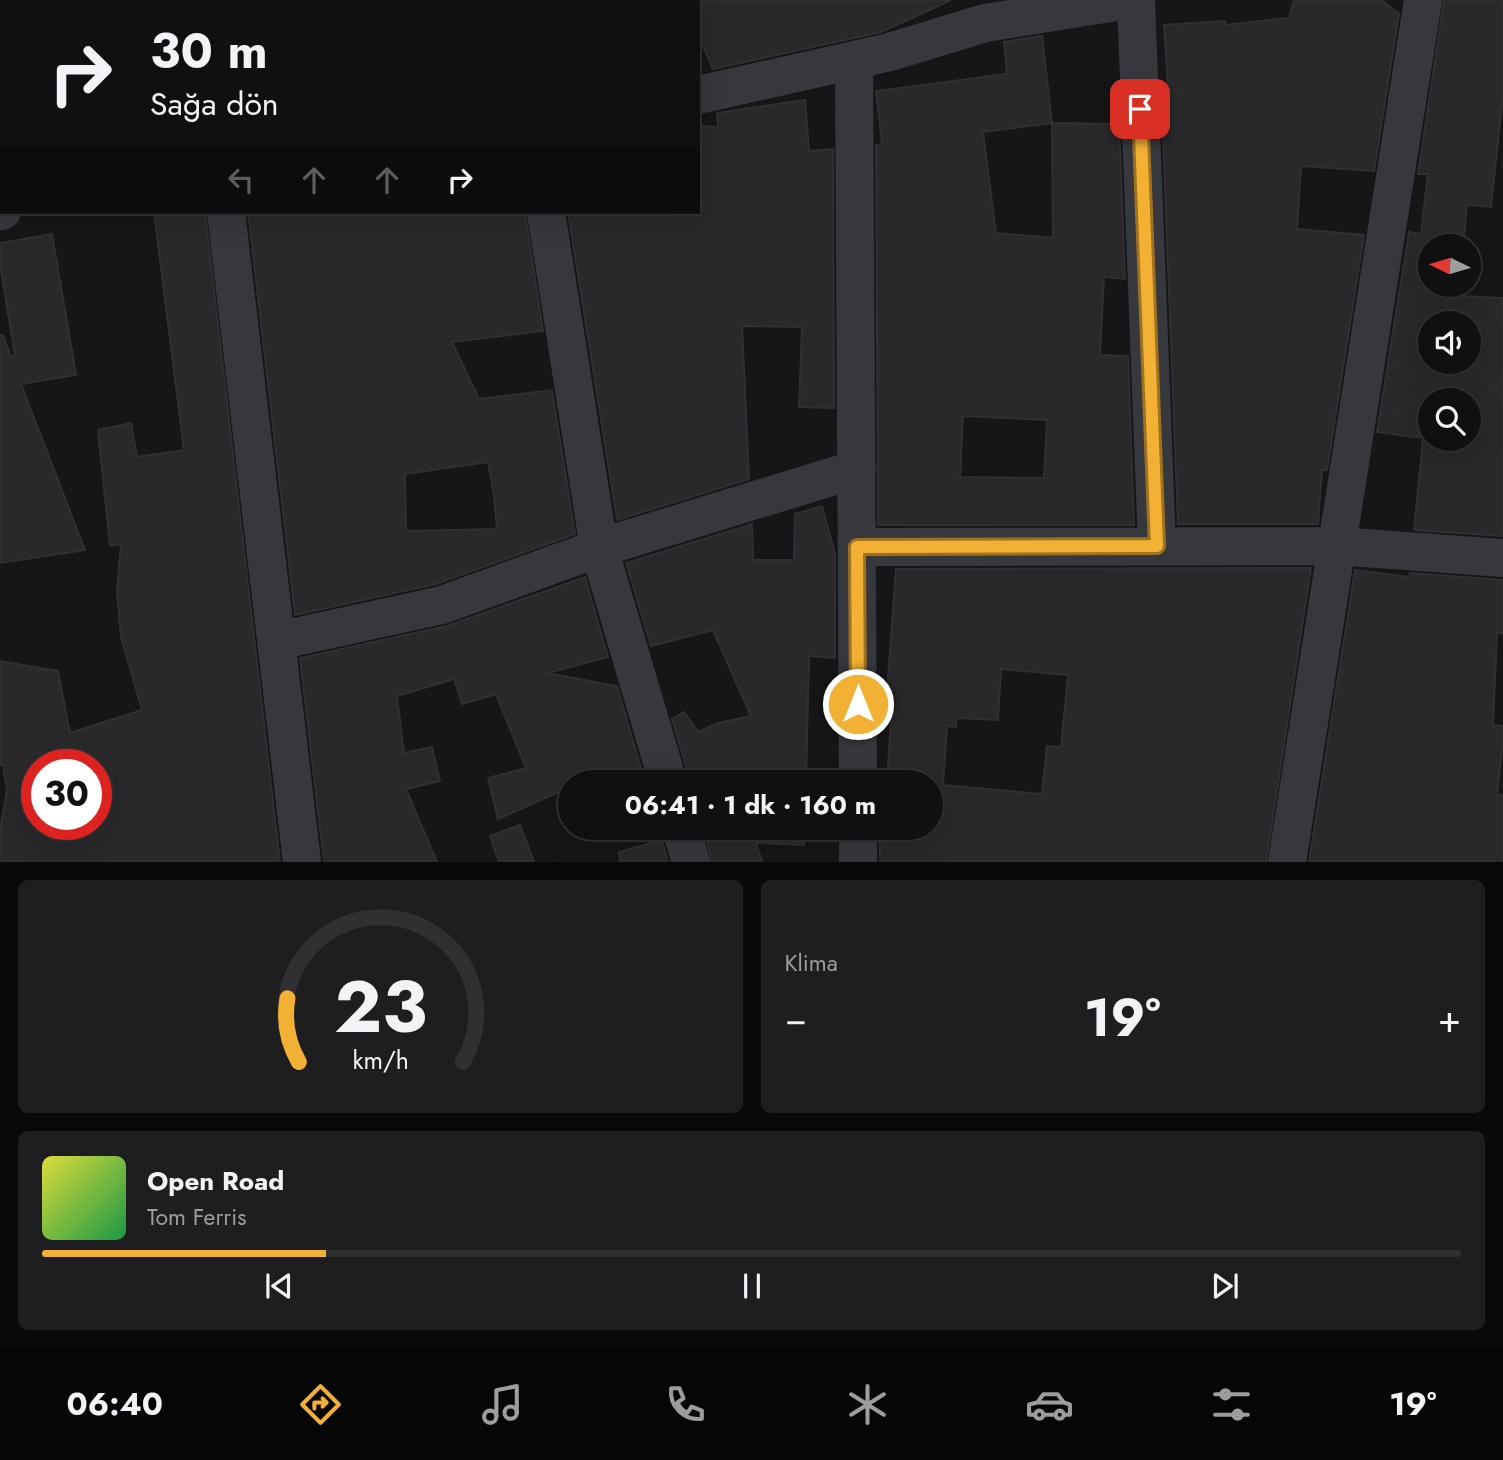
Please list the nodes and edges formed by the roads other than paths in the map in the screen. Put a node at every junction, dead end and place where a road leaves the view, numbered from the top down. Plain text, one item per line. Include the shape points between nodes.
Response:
1 (1129, 0) edge
2 (1136, 0) edge
3 (1423, 0) edge
4 (980, 12) edge
5 (854, 61) junction
6 (700, 92) edge
7 (226, 214) edge
8 (546, 214) edge
9 (857, 470) junction
10 (1157, 546) junction
11 (1337, 546) junction
12 (857, 547) junction
13 (599, 548) junction
14 (1503, 558) edge
15 (277, 641) junction
16 (664, 770) edge
17 (858, 770) edge
18 (685, 840) edge
19 (858, 840) edge
20 (302, 862) edge
21 (691, 862) edge
22 (858, 862) edge
23 (1287, 862) edge

1 - 4 street
2 - 10 street
3 - 11 street
4 - 5 street via 890,52
5 - 6 street
5 - 9 street
7 - 15 street
8 - 13 street
9 - 12 street
9 - 13 street
10 - 11 street
10 - 12 street
11 - 14 street
11 - 23 street
12 - 17 street
13 - 15 street via 442,605
13 - 16 street
15 - 20 street
18 - 21 street
19 - 22 street

